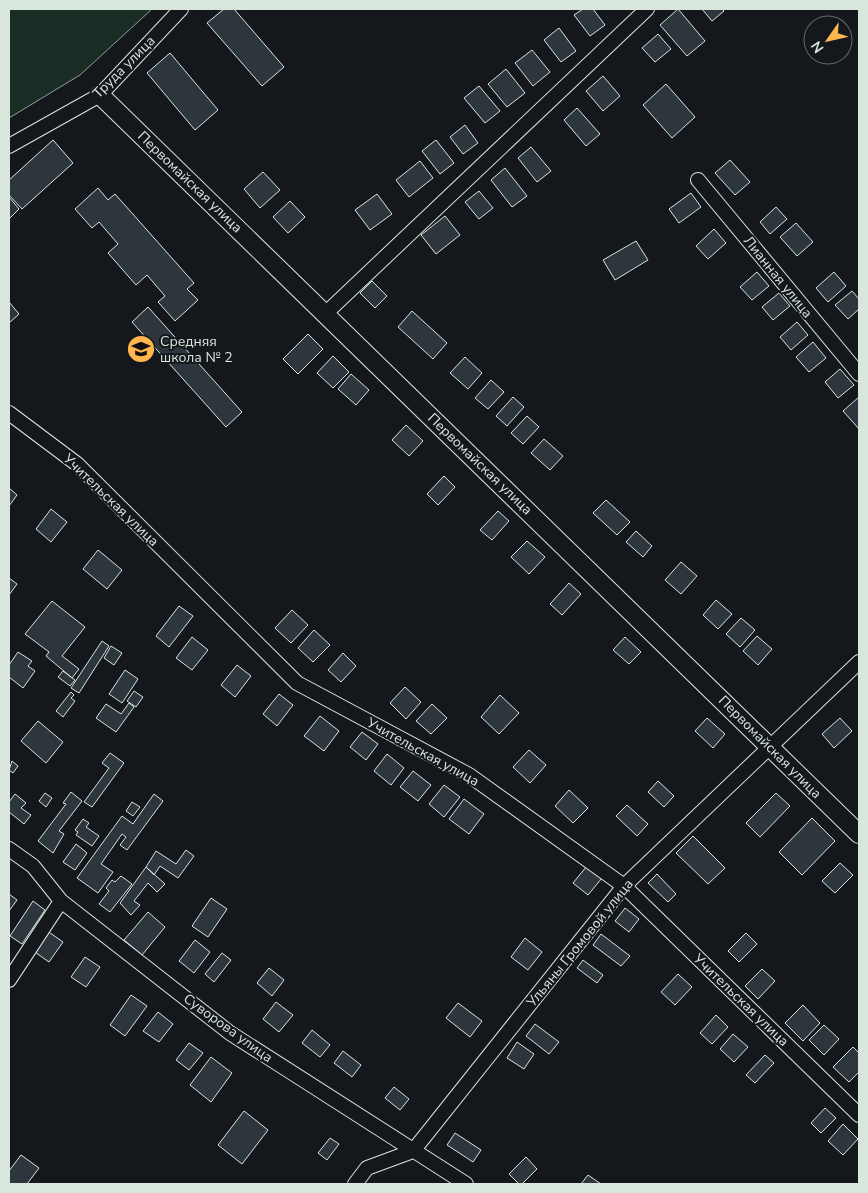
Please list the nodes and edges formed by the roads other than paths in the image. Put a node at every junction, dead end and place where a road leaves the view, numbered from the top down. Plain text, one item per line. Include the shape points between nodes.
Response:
1 (181, 9) edge
2 (647, 9) edge
3 (100, 95) junction
4 (9, 146) edge
5 (698, 180) dead end
6 (325, 314) junction
7 (859, 374) edge
8 (9, 413) edge
9 (859, 662) edge
10 (770, 747) junction
11 (859, 834) edge
12 (9, 849) edge
13 (624, 886) junction
14 (60, 901) junction
15 (9, 980) edge
16 (859, 1115) edge
17 (413, 1151) junction
18 (355, 1184) edge
19 (466, 1184) edge

1 - 3 street, Труда улица
2 - 6 street
3 - 4 street, Труда улица
3 - 6 street, Первомайская улица
5 - 7 street, Лианная улица
6 - 10 street, Первомайская улица
8 - 13 street, Учительская улица via 77,464 297,683 469,775
9 - 10 street, Ульяны Громовой улица
10 - 11 street, Первомайская улица
10 - 13 street, Ульяны Громовой улица
12 - 14 street, Суворова улица via 33,866
13 - 16 street, Учительская улица
13 - 17 street, Ульяны Громовой улица
14 - 15 street
14 - 17 street, Суворова улица via 230,1033
17 - 18 street via 367,1168
17 - 19 street, Суворова улица

